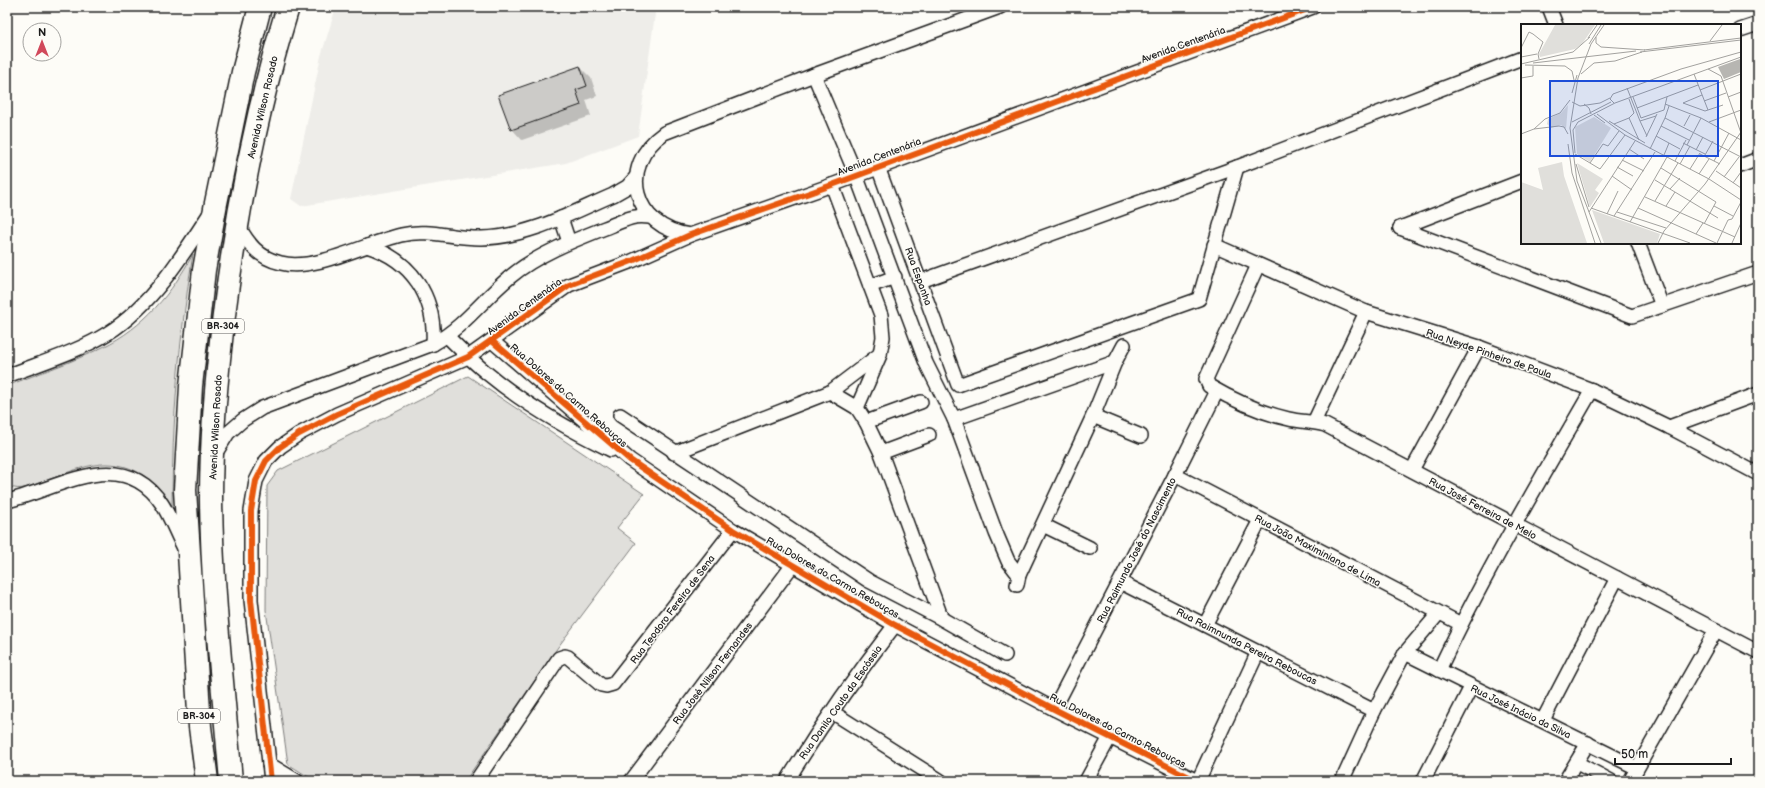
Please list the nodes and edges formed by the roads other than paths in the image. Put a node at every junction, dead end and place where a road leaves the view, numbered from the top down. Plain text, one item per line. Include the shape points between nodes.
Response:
1 (260, 7) edge
2 (288, 7) edge
3 (1000, 7) edge
4 (1313, 7) edge
5 (1549, 7) edge
6 (1556, 24) edge
7 (1758, 24) edge
8 (1741, 30) edge
9 (1521, 58) edge
10 (814, 75) junction
11 (1758, 159) edge
12 (1237, 166) junction
13 (1741, 166) edge
14 (878, 167) junction
15 (856, 175) junction
16 (636, 177) junction
17 (1521, 181) edge
18 (832, 185) junction
19 (216, 203) junction
20 (651, 217) junction
21 (561, 218) junction
22 (237, 224) junction
23 (690, 235) junction
24 (569, 242) junction
25 (1638, 244) edge
26 (367, 246) junction
27 (1214, 246) junction
28 (1258, 265) junction
29 (1758, 273) edge
30 (895, 277) junction
31 (921, 281) junction
32 (870, 286) junction
33 (1662, 306) junction
34 (1366, 312) junction
35 (447, 336) junction
36 (492, 341) junction
37 (433, 344) junction
38 (1124, 345) dead end
39 (1479, 347) junction
40 (880, 354) junction
41 (468, 357) junction
42 (1115, 362) junction
43 (7, 376) edge
44 (1592, 390) junction
45 (1217, 391) junction
46 (830, 392) junction
47 (1758, 394) edge
48 (920, 402) dead end
49 (857, 408) junction
50 (620, 415) dead end
51 (1093, 416) junction
52 (954, 419) junction
53 (866, 422) junction
54 (1314, 422) junction
55 (1669, 427) junction
56 (930, 435) dead end
57 (1140, 436) dead end
58 (674, 453) junction
59 (881, 453) junction
60 (213, 457) junction
61 (630, 460) junction
62 (1412, 470) junction
63 (1758, 474) edge
64 (1175, 475) junction
65 (10, 497) edge
66 (1260, 520) junction
67 (1043, 525) junction
68 (1514, 526) junction
69 (732, 530) junction
70 (1090, 548) dead end
71 (189, 559) junction
72 (792, 566) junction
73 (1617, 578) junction
74 (1120, 582) junction
75 (1439, 613) junction
76 (942, 619) junction
77 (1461, 624) junction
78 (895, 625) junction
79 (1205, 625) junction
80 (1716, 630) junction
81 (1258, 652) junction
82 (1758, 652) edge
83 (1405, 653) junction
84 (1005, 656) dead end
85 (1439, 670) junction
86 (1471, 687) junction
87 (1054, 709) junction
88 (1374, 711) junction
89 (832, 712) junction
90 (1543, 720) junction
91 (1110, 738) junction
92 (1588, 743) junction
93 (1577, 763) junction
94 (269, 764) junction
95 (1637, 768) junction
96 (207, 781) edge
97 (231, 781) edge
98 (270, 781) edge
99 (297, 781) edge
100 (476, 781) edge
101 (631, 781) edge
102 (787, 781) edge
103 (941, 781) edge
104 (1086, 781) edge
105 (1198, 781) edge
106 (1342, 781) edge
107 (1423, 781) edge
108 (1565, 781) edge
109 (1611, 781) edge
110 (1630, 781) edge

1 - 19 highway, BR-304 via 243,72
2 - 22 highway, Avenida Wilson Rosado / BR-304 via 257,126
3 - 10 street
4 - 14 street, Avenida Centenária
5 - 6 street
7 - 8 street
9 - 12 street
10 - 15 street
10 - 16 street via 664,133 651,143 642,156
11 - 13 street
12 - 27 street
12 - 31 street
14 - 15 street, Avenida Centenária
14 - 31 street, Rua Espanha
15 - 18 street, Avenida Centenária
15 - 30 street
16 - 20 street via 639,198
16 - 21 street via 627,187 614,195
17 - 33 street via 1400,228 1632,316
18 - 23 street, Avenida Centenária
18 - 32 street
19 - 43 street via 184,254 145,301 109,333 86,345
19 - 71 highway, BR-304 via 204,270 191,386 185,490
20 - 23 street via 668,230
20 - 24 street via 634,217
21 - 24 street
21 - 26 street via 526,232 503,237 480,239 422,233 402,235
22 - 26 street via 249,244 263,255 280,263 295,265 315,262
22 - 60 highway, Avenida Wilson Rosado / BR-304 via 219,352 213,412
23 - 36 street, Avenida Centenária via 569,285
24 - 35 street via 511,276 465,322
25 - 33 street
26 - 37 street via 391,256 408,269 420,286 432,316
27 - 28 street, Rua Neyde Pinheiro de Paula
27 - 31 street, Rua Espanha via 1199,299 958,386
28 - 34 street, Rua Neyde Pinheiro de Paula
28 - 45 street, Rua José Ferreira de Melo via 1206,379 1209,386
29 - 33 street
30 - 32 street
30 - 52 street via 926,363
32 - 40 street via 881,315 883,337
34 - 39 street, Rua Neyde Pinheiro de Paula
34 - 54 street
35 - 37 street
35 - 41 street, Rua Dolores do Carmo Rebouças
36 - 41 street, Avenida Centenária
36 - 61 street, Rua Dolores do Carmo Rebouças
37 - 60 street via 262,408 228,433
38 - 42 street
39 - 44 street, Rua Neyde Pinheiro de Paula
39 - 62 street
40 - 46 street
40 - 49 street
41 - 61 street, Rua Dolores do Carmo Rebouças via 500,383 577,434
41 - 94 street, Avenida Centenária via 337,414 299,434 266,461 256,481 251,511 251,600
42 - 51 street
42 - 52 street
44 - 55 street, Rua Neyde Pinheiro de Paula
44 - 68 street
45 - 54 street, Rua José Ferreira de Melo via 1271,415
45 - 64 street, Rua Raimundo José do Nascimento
46 - 49 street
46 - 58 street
47 - 55 street
48 - 53 street
49 - 53 street
50 - 58 street
51 - 57 street
51 - 67 street
52 - 67 street via 996,533 1018,580
53 - 59 street
54 - 62 street, Rua José Ferreira de Melo via 1325,425
55 - 63 street, Rua Neyde Pinheiro de Paula
56 - 59 street
58 - 76 street via 868,581
59 - 76 street
60 - 97 highway, Avenida Wilson Rosado / BR-304 via 211,498
61 - 69 street, Rua Dolores do Carmo Rebouças
62 - 68 street, Rua José Ferreira de Melo
64 - 66 street, Rua João Maximiniano de Lima
64 - 74 street, Rua Raimundo José do Nascimento
65 - 71 street via 100,473 120,473 136,478 149,488 162,504
66 - 75 street, Rua João Maximiniano de Lima
66 - 79 street
67 - 70 street
68 - 73 street, Rua José Ferreira de Melo
68 - 77 street
69 - 72 street, Rua Dolores do Carmo Rebouças
69 - 100 street, Rua Teodoro Fereira de Sena via 616,682 610,686 601,685 568,657 561,656
71 - 96 highway, BR-304 via 200,727
72 - 78 street, Rua Dolores do Carmo Rebouças
72 - 101 street, Rua José Nilson Fernandes
73 - 80 street, Rua José Ferreira de Melo
73 - 90 street
74 - 79 street, Rua Raimnunda Pereira Reboucas
74 - 87 street, Rua Raimundo José do Nascimento
75 - 77 street, Rua João Maximiniano de Lima
75 - 83 street
76 - 84 street
77 - 85 street
78 - 87 street, Rua Dolores do Carmo Rebouças
78 - 89 street, Rua Danilo Couto da Escóssia
79 - 81 street, Rua Raimnunda Pereira Reboucas
80 - 82 street, Rua José Ferreira de Melo
80 - 95 street
81 - 88 street, Rua Raimnunda Pereira Reboucas
81 - 105 street
83 - 85 street, Rua José Inácio da Silva
83 - 88 street
85 - 86 street, Rua José Inácio da Silva
86 - 90 street, Rua José Inácio da Silva
86 - 107 street
87 - 91 street, Rua Dolores do Carmo Rebouças
88 - 106 street
89 - 102 street, Rua Danilo Couto da Escóssia
89 - 103 street
90 - 92 street, Rua José Inácio da Silva
91 - 104 street
91 - 105 street, Rua Dolores do Carmo Rebouças
92 - 93 street
92 - 95 street, Rua José Inácio da Silva
93 - 108 street
93 - 109 street
94 - 98 street, Avenida Centenária
94 - 99 street
95 - 110 street

